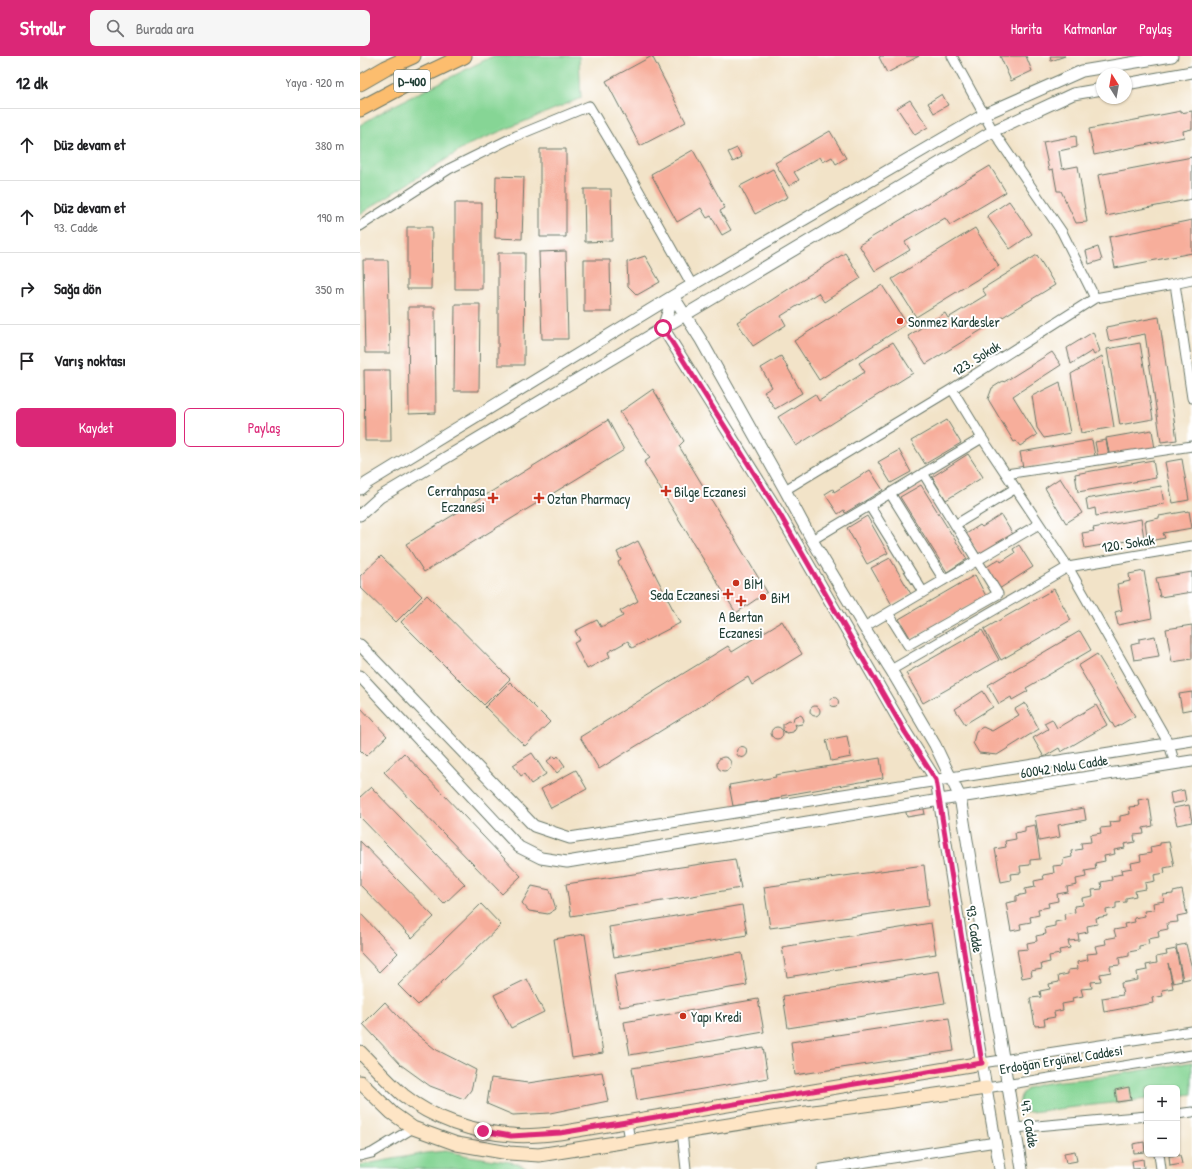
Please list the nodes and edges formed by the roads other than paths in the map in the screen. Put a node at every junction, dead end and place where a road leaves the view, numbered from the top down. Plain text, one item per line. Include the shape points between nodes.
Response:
1 (413, 56) edge
2 (464, 56) edge
3 (952, 56) edge
4 (1172, 56) edge
5 (1136, 59) edge
6 (1192, 72) edge
7 (360, 83) edge
8 (1132, 83) edge
9 (1096, 90) edge
10 (360, 108) edge
11 (985, 114) junction
12 (993, 131) junction
13 (360, 226) edge
14 (1192, 280) edge
15 (1175, 284) junction
16 (692, 285) junction
17 (673, 296) junction
18 (1095, 298) junction
19 (685, 315) junction
20 (663, 328) junction
21 (952, 389) junction
22 (1192, 398) edge
23 (982, 438) junction
24 (1192, 446) edge
25 (923, 473) junction
26 (1006, 474) junction
27 (1016, 488) junction
28 (360, 489) edge
29 (785, 490) junction
30 (890, 493) junction
31 (869, 505) junction
32 (360, 515) edge
33 (1039, 524) junction
34 (955, 525) junction
35 (812, 540) junction
36 (1192, 546) edge
37 (977, 560) junction
38 (1068, 567) junction
39 (944, 580) junction
40 (923, 592) junction
41 (888, 613) junction
42 (864, 627) junction
43 (360, 645) edge
44 (891, 670) junction
45 (360, 676) edge
46 (1192, 740) edge
47 (1169, 744) junction
48 (1192, 761) edge
49 (1175, 764) junction
50 (952, 779) junction
51 (936, 780) junction
52 (960, 797) junction
53 (940, 800) junction
54 (1192, 1030) edge
55 (360, 1052) edge
56 (1192, 1055) edge
57 (1003, 1060) junction
58 (982, 1063) junction
59 (360, 1082) edge
60 (1008, 1084) junction
61 (986, 1088) junction
62 (1192, 1112) edge
63 (1180, 1114) edge
64 (1144, 1116) edge
65 (627, 1123) junction
66 (413, 1128) junction
67 (1015, 1128) junction
68 (682, 1132) junction
69 (630, 1140) junction
70 (996, 1142) junction
71 (360, 1156) edge
72 (1159, 1157) edge
73 (686, 1169) edge
74 (822, 1169) edge
75 (1000, 1169) edge
76 (1022, 1169) edge
77 (1161, 1169) edge

1 - 7 highway, D-400
2 - 10 highway, D-400
3 - 11 street
4 - 5 street
5 - 11 street via 1082,71
6 - 8 street
9 - 12 street via 1073,94
11 - 12 street
11 - 16 street
12 - 18 street via 1062,232
12 - 19 street
13 - 16 street via 449,169 516,136 589,106
14 - 15 street, 123. Sokak
15 - 18 street, 123. Sokak
15 - 22 street
16 - 17 street
17 - 19 street, 47. Cadde
17 - 20 street
17 - 28 street via 374,478
18 - 21 street, 123. Sokak
19 - 20 street
19 - 29 street, 47. Cadde
20 - 32 street via 380,497
20 - 51 street via 779,513 905,732
21 - 23 street
21 - 29 street, 123. Sokak
23 - 25 street
23 - 26 street
24 - 26 street
25 - 30 street
25 - 34 street
26 - 27 street
27 - 33 street
27 - 34 street
29 - 35 street, 47. Cadde
30 - 31 street
30 - 39 street
31 - 35 street
31 - 40 street
33 - 37 street
33 - 38 street
34 - 37 street
35 - 42 street, 47. Cadde
36 - 38 street, 120. Sokak
37 - 39 street
37 - 41 street via 998,594 908,645
38 - 44 street
38 - 47 street
39 - 40 street
40 - 41 street
41 - 42 street
42 - 44 street, 47. Cadde
43 - 51 street via 534,826 570,838
44 - 50 street, 47. Cadde
45 - 53 street, 60042 Nolu Cadde via 519,847 541,858 568,862
46 - 47 street
47 - 49 street
47 - 50 street
48 - 49 street, 60042 Nolu Cadde
49 - 52 street, 60042 Nolu Cadde
50 - 51 street
50 - 52 street, 47. Cadde
51 - 53 street, 93. Cadde
52 - 53 street, 60042 Nolu Cadde
52 - 57 street, 47. Cadde
53 - 58 street, 93. Cadde
54 - 57 street, Erdoğan Ergünel Caddesi
55 - 65 main road via 404,1095 434,1115 460,1125 511,1136 532,1136
56 - 60 street, Erdoğan Ergünel Caddesi
57 - 58 street, Erdoğan Ergünel Caddesi
57 - 60 street, 47. Cadde
58 - 61 street, 93. Cadde
58 - 65 main road
59 - 66 main road, Erdoğan Ergünel Caddesi via 392,1113
60 - 61 street, Erdoğan Ergünel Caddesi
60 - 67 street, 47. Cadde
61 - 68 main road, Erdoğan Ergünel Caddesi
61 - 70 street
62 - 63 street
64 - 67 street
65 - 69 street
66 - 69 main road, Erdoğan Ergünel Caddesi via 457,1144 509,1153 539,1154
66 - 71 street via 372,1153
67 - 76 street, 47. Cadde
68 - 69 main road, Erdoğan Ergünel Caddesi
68 - 73 street
70 - 74 street
70 - 75 street
72 - 77 street

